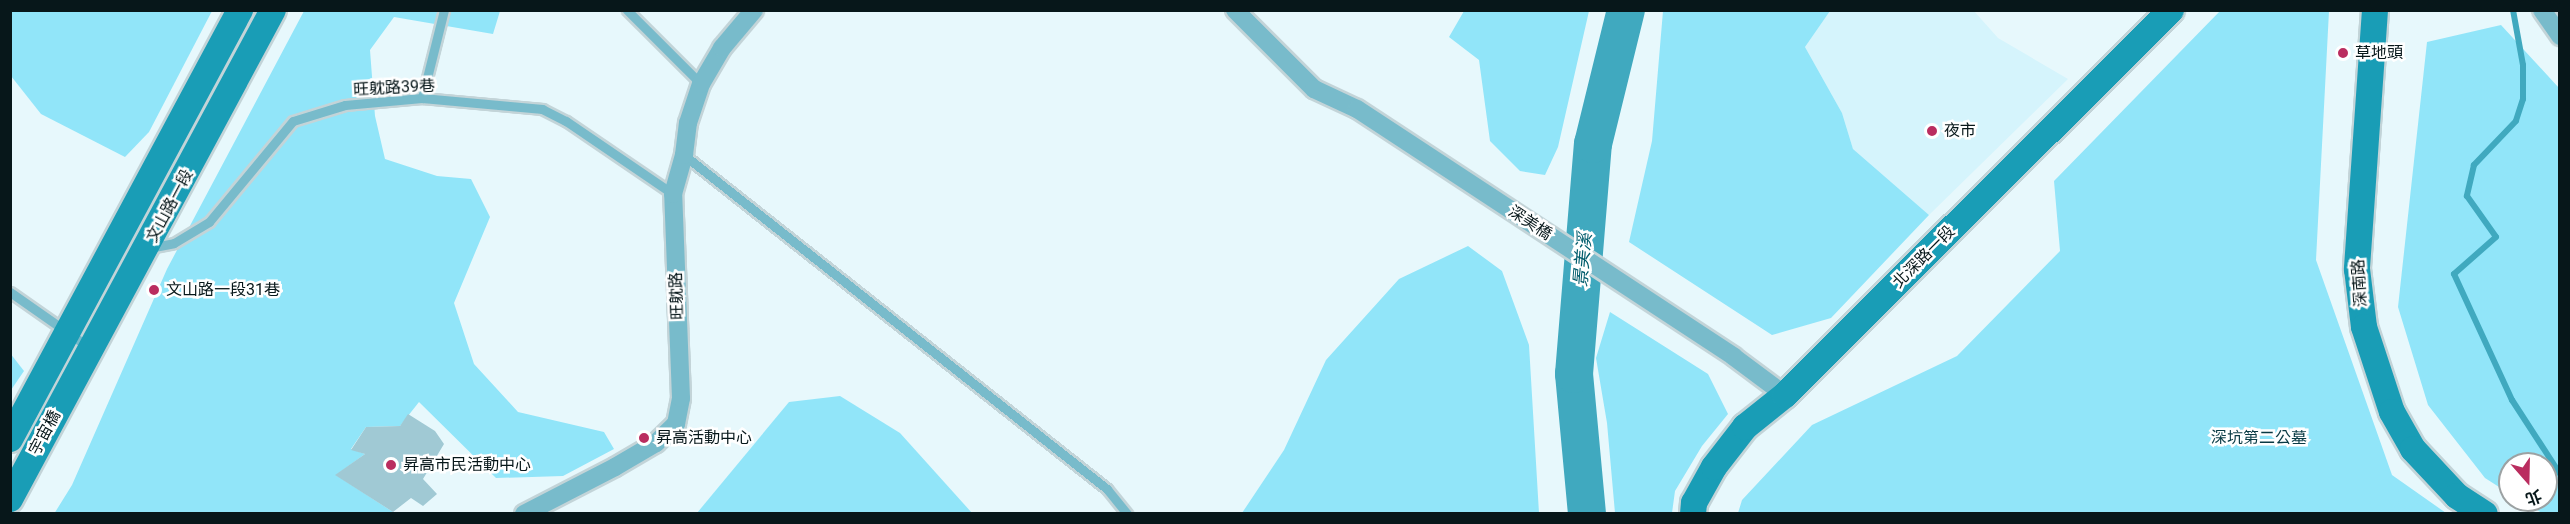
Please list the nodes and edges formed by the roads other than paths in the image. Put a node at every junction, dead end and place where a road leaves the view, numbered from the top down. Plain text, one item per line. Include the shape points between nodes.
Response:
1 (240, 10) edge
2 (273, 10) edge
3 (444, 10) edge
4 (627, 10) edge
5 (754, 10) edge
6 (1235, 10) edge
7 (2171, 10) edge
8 (2375, 10) edge
9 (2542, 10) edge
10 (2559, 36) edge
11 (701, 84) junction
12 (422, 99) junction
13 (684, 155) junction
14 (673, 194) junction
15 (148, 248) junction
16 (10, 292) edge
17 (68, 333) junction
18 (92, 349) junction
19 (40, 383) joint
20 (1785, 395) junction
21 (63, 399) joint
22 (10, 439) edge
23 (10, 500) edge
24 (524, 513) edge
25 (1126, 513) edge
26 (1693, 513) edge
27 (2485, 513) edge

1 - 17 main road, 文山路一段
2 - 15 main road, 文山路一段
3 - 12 lane
4 - 11 lane
5 - 11 street, 旺躭路 via 722,48
6 - 20 street, 深美橋 via 1314,89 1357,109 1734,357
7 - 20 main road, 北深路一段
8 - 27 main road, 深南路 via 2357,269 2364,327 2392,412 2413,448 2457,496
9 - 10 street
11 - 13 street, 旺躭路 via 688,123
12 - 14 lane, 旺躭路39巷 via 542,109
12 - 15 lane, 旺躭路39巷 via 345,105 293,121 209,222 174,243
13 - 14 street, 旺躭路
13 - 25 lane via 1107,489
14 - 24 street, 旺躭路 via 681,398 676,424 656,443
15 - 18 main road, 文山路一段
16 - 17 lane
17 - 18 lane
17 - 19 main road, 文山路一段
18 - 21 main road, 文山路一段
19 - 22 main road, 宇宙橋
20 - 26 main road, 北深路一段 via 1745,427 1714,467 1694,503
21 - 23 main road, 宇宙橋

